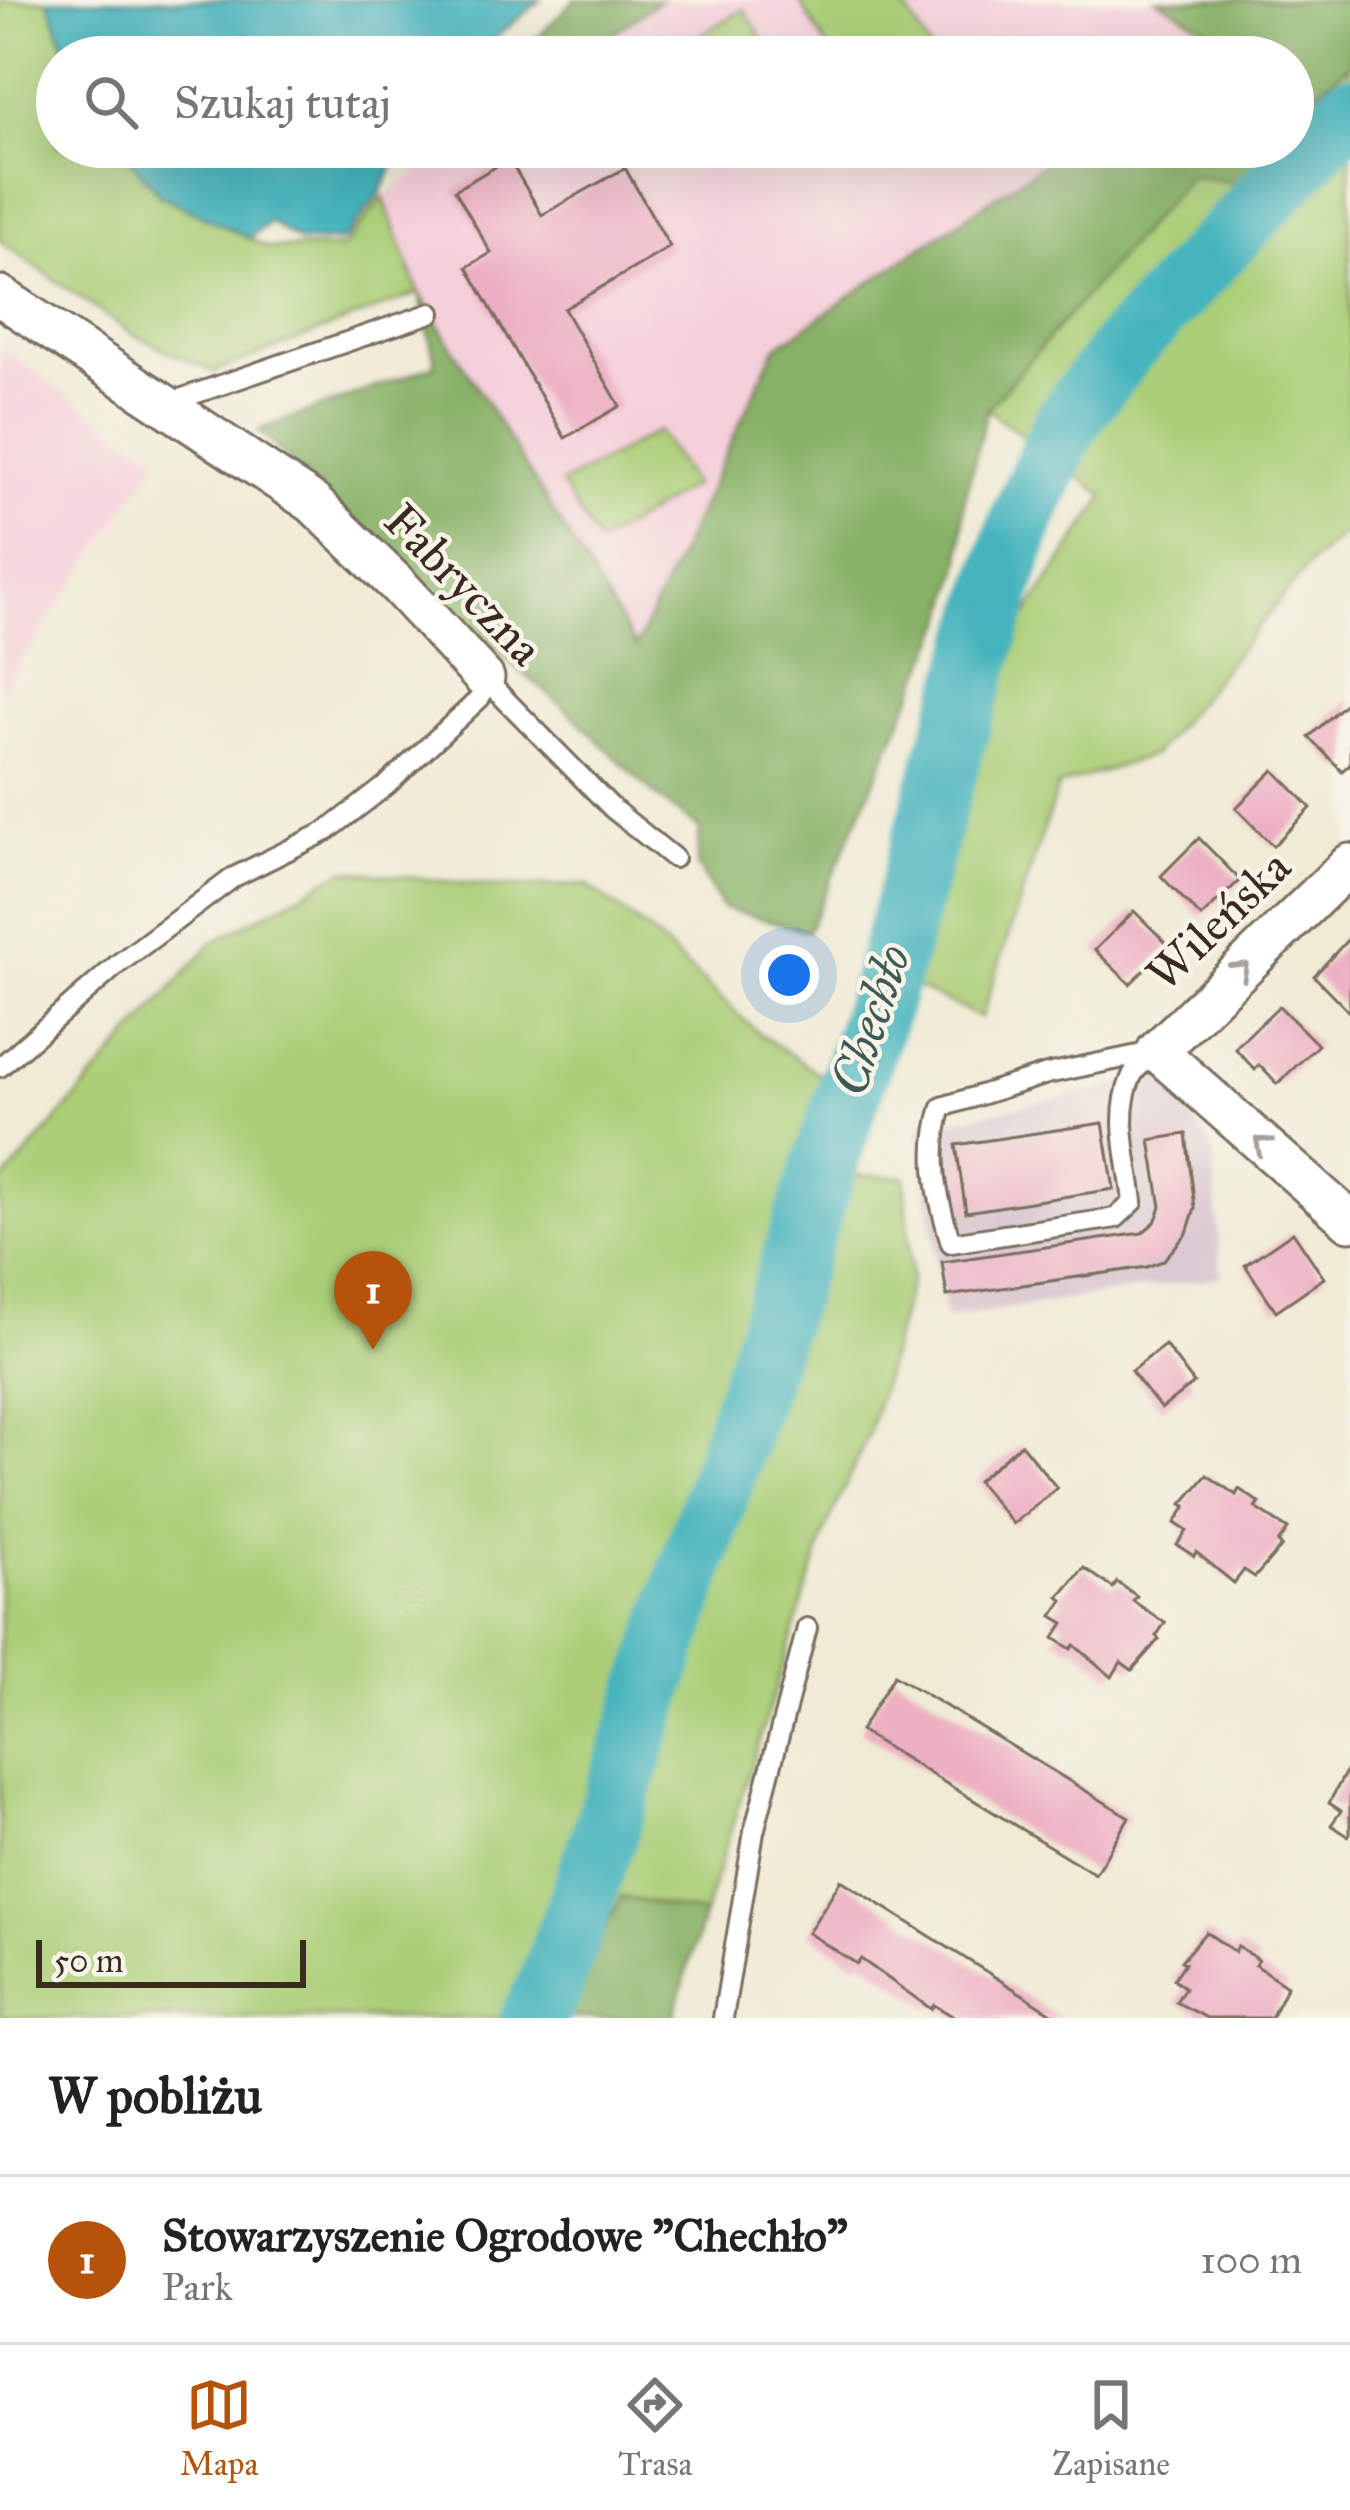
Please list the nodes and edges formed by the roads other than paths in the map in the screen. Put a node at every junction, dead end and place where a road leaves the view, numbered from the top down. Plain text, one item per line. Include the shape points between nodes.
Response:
1 (0, 296) edge
2 (431, 313) dead end
3 (160, 405) junction
4 (484, 678) junction
5 (674, 858) dead end
6 (1350, 864) edge
7 (1157, 1051) junction
8 (0, 1066) edge
9 (1350, 1221) edge
10 (807, 1628) dead end
11 (723, 2018) edge

1 - 3 street, Fabryczna
2 - 3 lane
3 - 4 street, Fabryczna via 313,502
4 - 5 lane, Fabryczna
4 - 8 lane via 480,698 387,785 327,831 234,877
7 -> 6 street, Wileńska
7 - 7 lane via 1132,1074 1125,1100 1133,1202 1116,1218 951,1243 933,1156 942,1107
9 -> 7 street
10 - 11 lane via 754,1832

